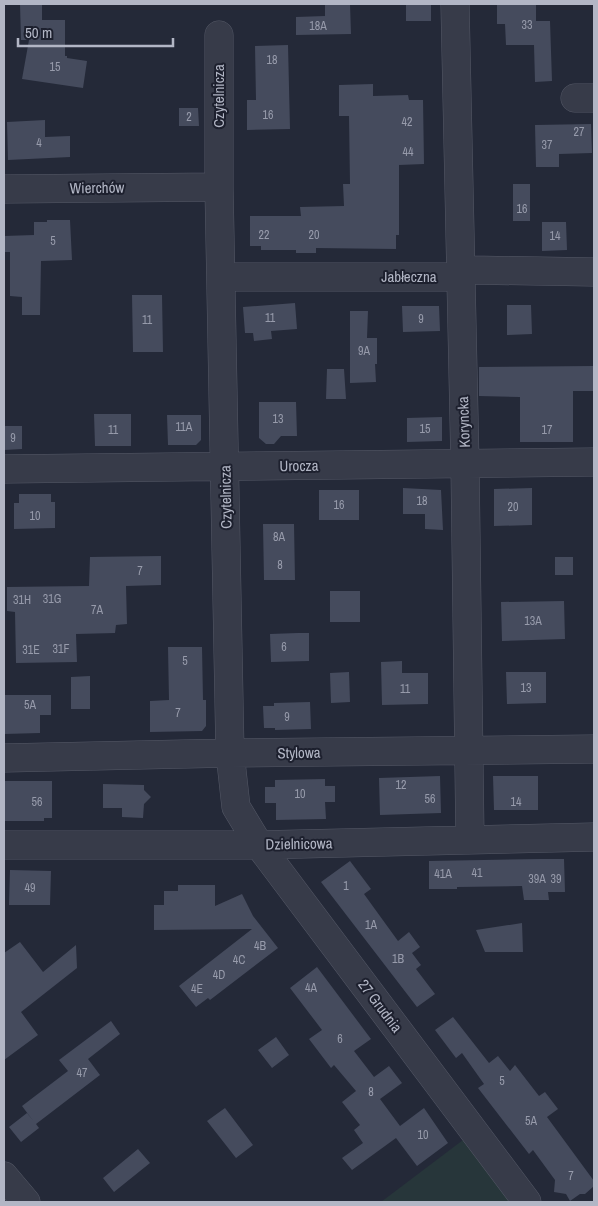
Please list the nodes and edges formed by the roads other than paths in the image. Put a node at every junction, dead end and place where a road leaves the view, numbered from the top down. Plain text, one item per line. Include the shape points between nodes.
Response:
1 (455, 4) edge
2 (219, 34) dead end
3 (219, 187) junction
4 (4, 189) edge
5 (594, 272) edge
6 (461, 273) junction
7 (222, 277) junction
8 (594, 462) edge
9 (465, 464) junction
10 (225, 466) junction
11 (4, 469) edge
12 (594, 749) edge
13 (468, 751) junction
14 (230, 753) junction
15 (4, 758) edge
16 (236, 807) joint
17 (594, 837) edge
18 (470, 840) junction
19 (4, 845) edge
20 (259, 845) junction
21 (4, 1176) edge
22 (26, 1202) edge
23 (527, 1202) edge

1 - 6 street, Koryncka
2 - 3 street, Czytelnicza
3 - 4 street, Wierchów
3 - 7 street, Czytelnicza
5 - 6 street, Jabłeczna via 471,270
6 - 7 street, Jabłeczna via 449,277
6 - 9 street, Koryncka
7 - 10 street, Czytelnicza
8 - 9 street, Urocza
9 - 10 street, Urocza
9 - 13 street, Koryncka
10 - 11 street, Urocza
10 - 14 street, Czytelnicza
12 - 13 street, Stylowa
13 - 14 street, Stylowa
13 - 18 street, Koryncka
14 - 15 street, Stylowa
14 - 16 street, Czytelnicza
16 - 20 street, 27 Grudnia
17 - 18 street, Dzielnicowa
18 - 20 street, Dzielnicowa
19 - 20 street, Dzielnicowa
20 - 23 street, 27 Grudnia
21 - 22 street

